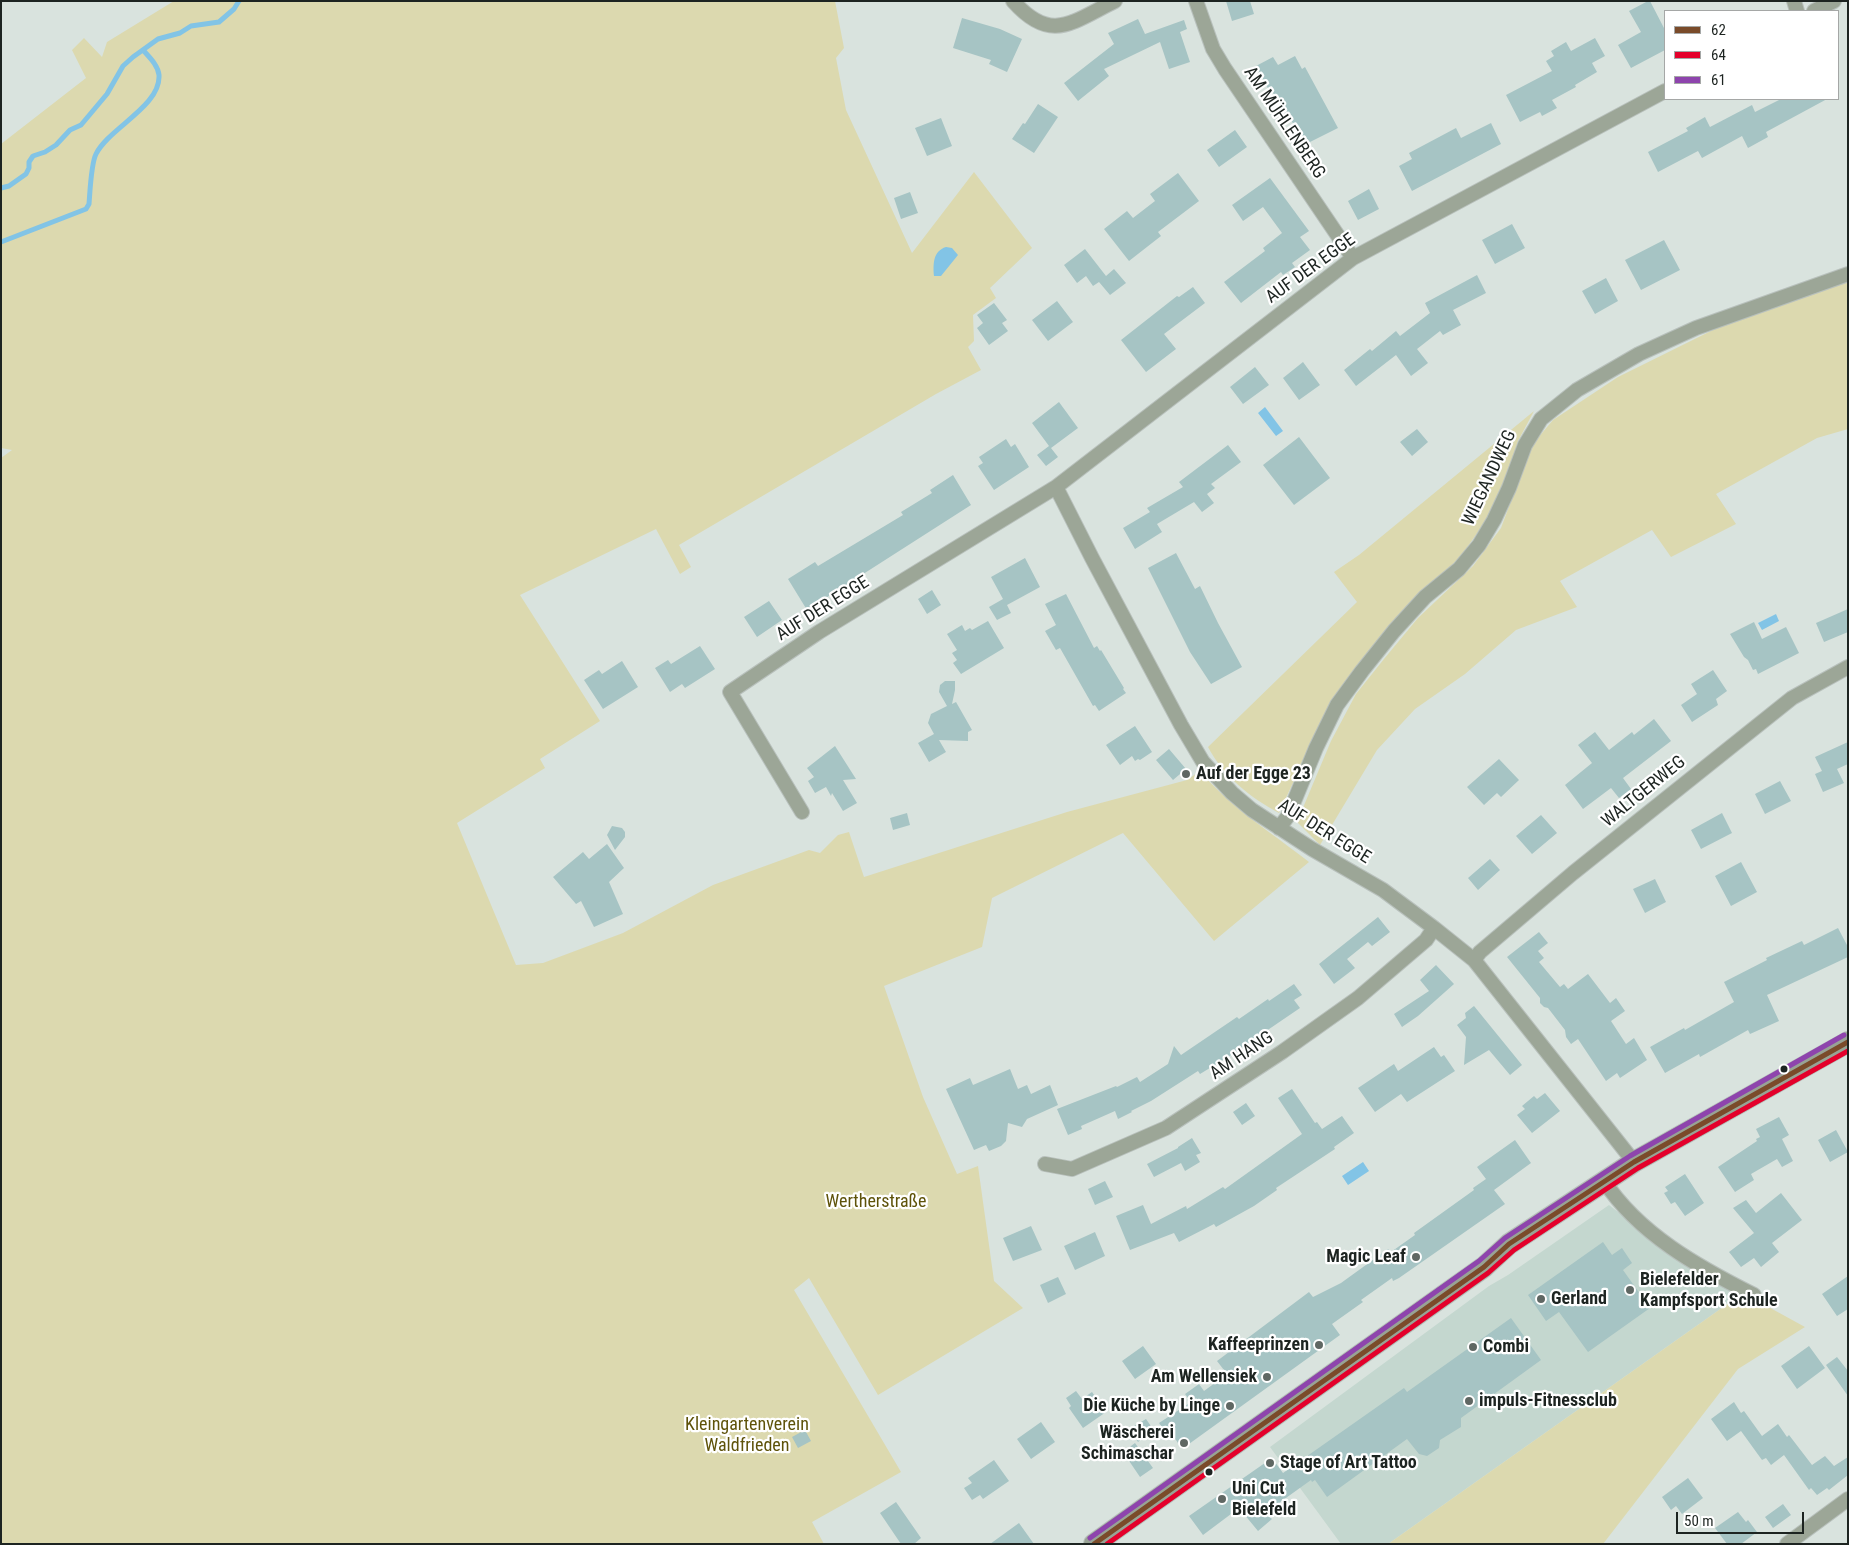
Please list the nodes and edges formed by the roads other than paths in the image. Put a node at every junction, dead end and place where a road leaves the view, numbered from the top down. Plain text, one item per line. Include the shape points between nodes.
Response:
1 (1014, 1) edge
2 (1114, 1) edge
3 (1196, 1) edge
4 (1834, 1) edge
5 (1816, 10) edge
6 (1664, 92) edge
7 (1353, 258) junction
8 (1848, 274) edge
9 (1056, 486) junction
10 (1848, 667) edge
11 (802, 812) dead end
12 (1278, 828) junction
13 (1434, 928) junction
14 (1474, 960) junction
15 (1848, 1042) edge
16 (1634, 1162) junction
17 (1045, 1164) dead end
18 (1604, 1181) junction
19 (1754, 1295) dead end
20 (1848, 1499) edge
21 (1101, 1542) edge
22 (1788, 1544) edge

1 - 2 street via 1034,21 1046,26 1062,26
3 - 7 street, AM MÜHLENBERG via 1213,49 1225,69
4 - 5 street
6 - 7 street, AUF DER EGGE
7 - 9 street, AUF DER EGGE
8 - 12 street, WIEGANDWEG via 1696,328 1639,354 1576,390 1541,419 1524,445 1509,488 1479,545 1459,569 1425,597 1394,631 1337,705 1288,816
9 - 11 street, AUF DER EGGE via 819,632 730,692
9 - 12 street, AUF DER EGGE via 1203,762 1232,793
10 - 14 street, WALTGERWEG via 1792,698 1573,873
12 - 13 street, AUF DER EGGE via 1383,890
13 - 14 street, AUF DER EGGE
13 - 17 street, AM HANG via 1426,940 1358,998 1166,1128 1072,1169
14 - 16 street, AUF DER EGGE
15 - 16 main road
16 - 18 main road
18 - 19 street via 1626,1210 1663,1242
18 - 21 main road via 1509,1244 1478,1272
20 - 22 street

